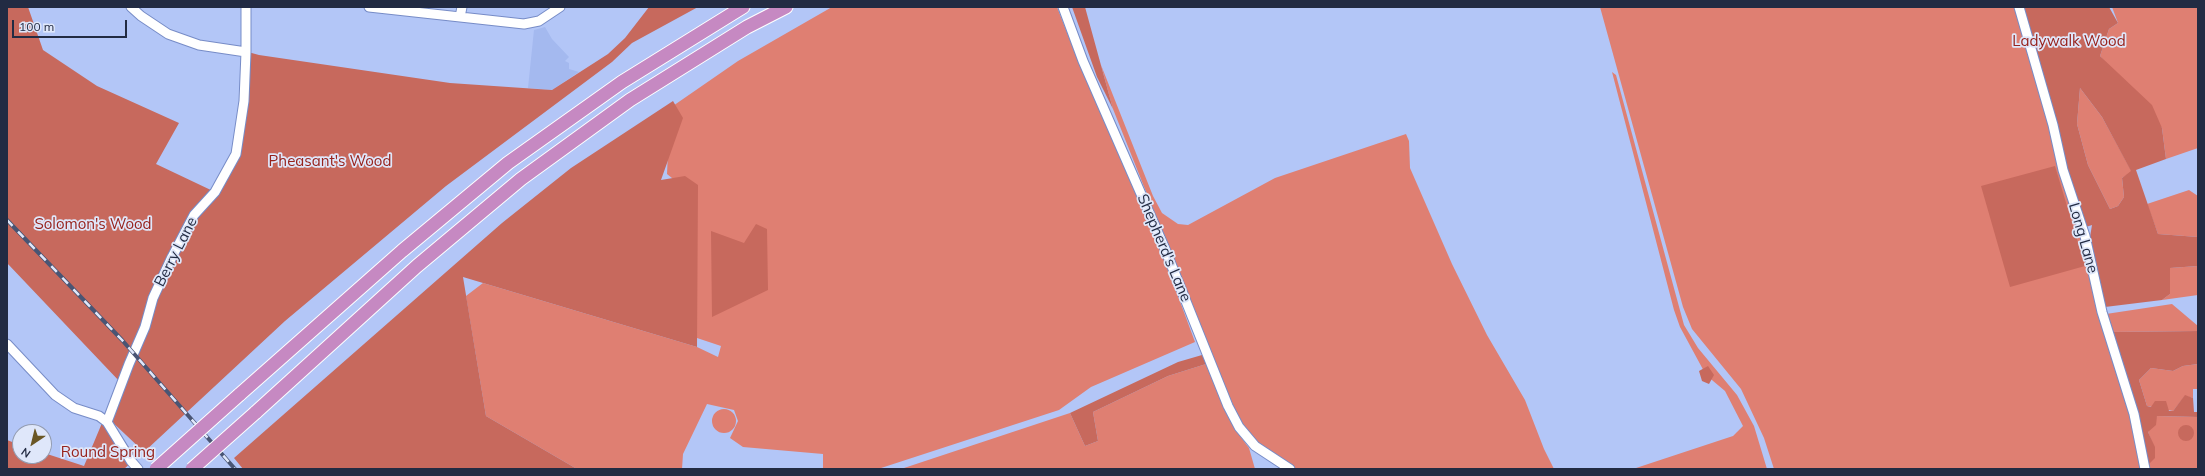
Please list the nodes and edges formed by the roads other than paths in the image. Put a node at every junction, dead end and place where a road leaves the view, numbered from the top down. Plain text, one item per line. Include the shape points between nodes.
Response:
1 (131, 7) edge
2 (246, 7) edge
3 (369, 7) edge
4 (462, 7) edge
5 (560, 7) edge
6 (743, 7) edge
7 (786, 7) edge
8 (1063, 7) edge
9 (2019, 7) edge
10 (460, 17) junction
11 (246, 52) junction
12 (7, 344) edge
13 (107, 422) junction
14 (138, 469) edge
15 (156, 469) edge
16 (192, 469) edge
17 (1290, 469) edge
18 (2145, 469) edge

1 - 11 street via 168,34 199,45
2 - 11 street, Berry Lane
3 - 10 street
4 - 10 street
5 - 10 street via 539,20 524,24
6 - 15 highway, bridge via 622,82 508,163 402,251
7 - 16 highway, bridge via 748,27 630,100 521,179 417,266
8 - 17 street, Shepherd's Lane via 1083,61 1166,249 1228,406 1239,427 1255,446
9 - 18 street, Long Lane via 2053,125 2063,170 2085,236 2102,312 2134,414
11 - 13 street, Berry Lane via 242,117 236,154 215,192 194,216 172,256 153,298 145,327
12 - 13 street via 55,395 75,409 99,416
13 - 14 street

